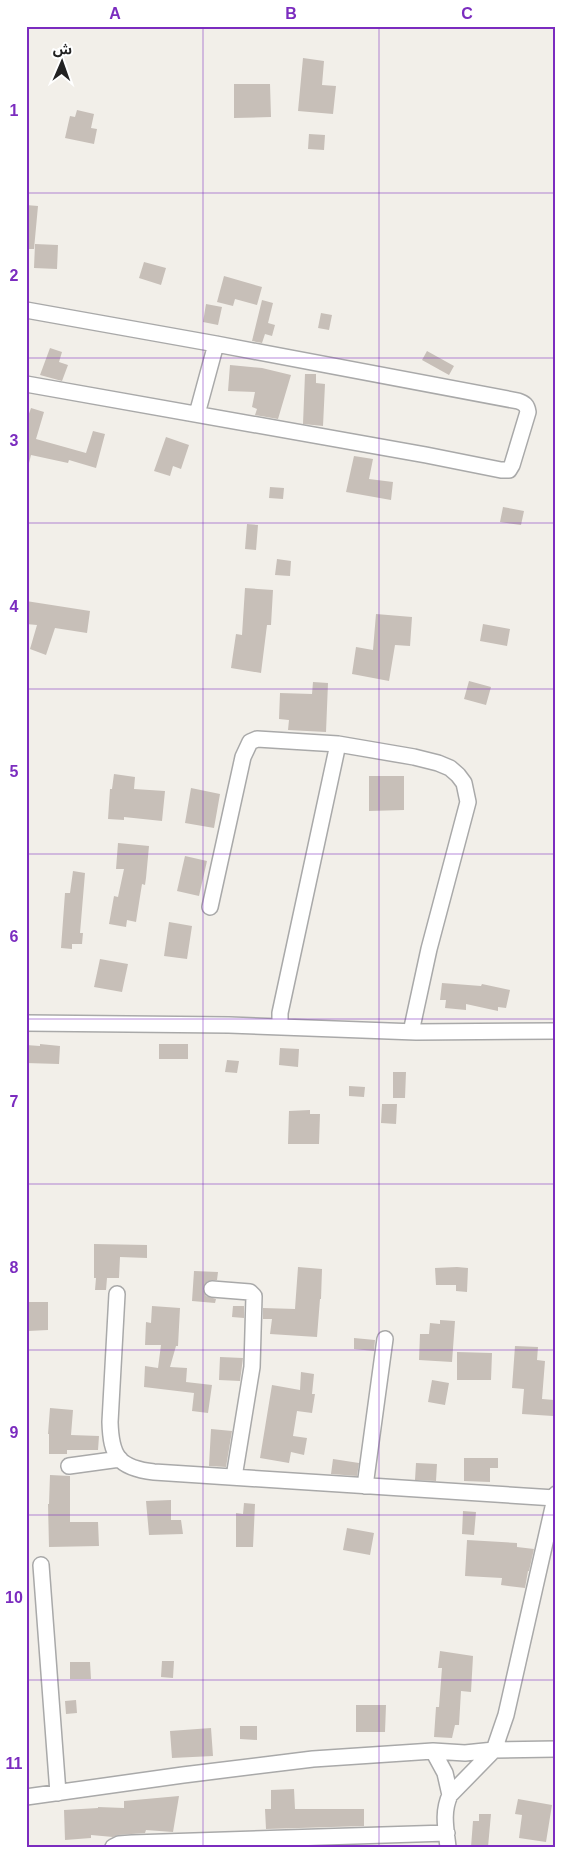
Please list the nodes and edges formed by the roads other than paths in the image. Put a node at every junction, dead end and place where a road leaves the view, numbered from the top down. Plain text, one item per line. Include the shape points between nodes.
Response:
1 (26, 310) edge
2 (216, 344) junction
3 (26, 384) edge
4 (197, 414) junction
5 (338, 744) junction
6 (210, 907) dead end
7 (26, 1023) edge
8 (280, 1027) junction
9 (556, 1031) edge
10 (411, 1032) junction
11 (212, 1289) dead end
12 (117, 1294) dead end
13 (385, 1339) dead end
14 (120, 1459) junction
15 (69, 1466) dead end
16 (234, 1477) junction
17 (365, 1486) junction
18 (555, 1496) edge
19 (553, 1517) edge
20 (41, 1565) dead end
21 (556, 1749) edge
22 (494, 1750) junction
23 (433, 1751) junction
24 (58, 1793) junction
25 (450, 1795) junction
26 (26, 1797) edge
27 (448, 1840) edge
28 (113, 1847) edge

1 - 2 street
2 - 4 street
2 - 4 street via 518,401 528,407 528,412 509,470
3 - 4 street
5 - 6 street via 257,739 250,742 243,757
5 - 8 street via 280,1013
5 - 10 street via 438,763 458,775 467,794 466,814 429,949
7 - 8 street
8 - 10 street
9 - 10 street
11 - 16 street via 245,1291 254,1296 252,1367
12 - 14 street via 110,1422 111,1441
13 - 17 street
14 - 15 street
14 - 16 street via 127,1466 141,1471
16 - 17 street
17 - 18 street
18 - 19 street
19 - 22 street via 506,1715
20 - 24 street
21 - 22 street
22 - 23 street via 465,1753
22 - 25 street
23 - 24 street via 304,1760
23 - 25 street via 445,1773
24 - 26 street
25 - 27 street via 446,1804
27 - 28 street via 132,1842

